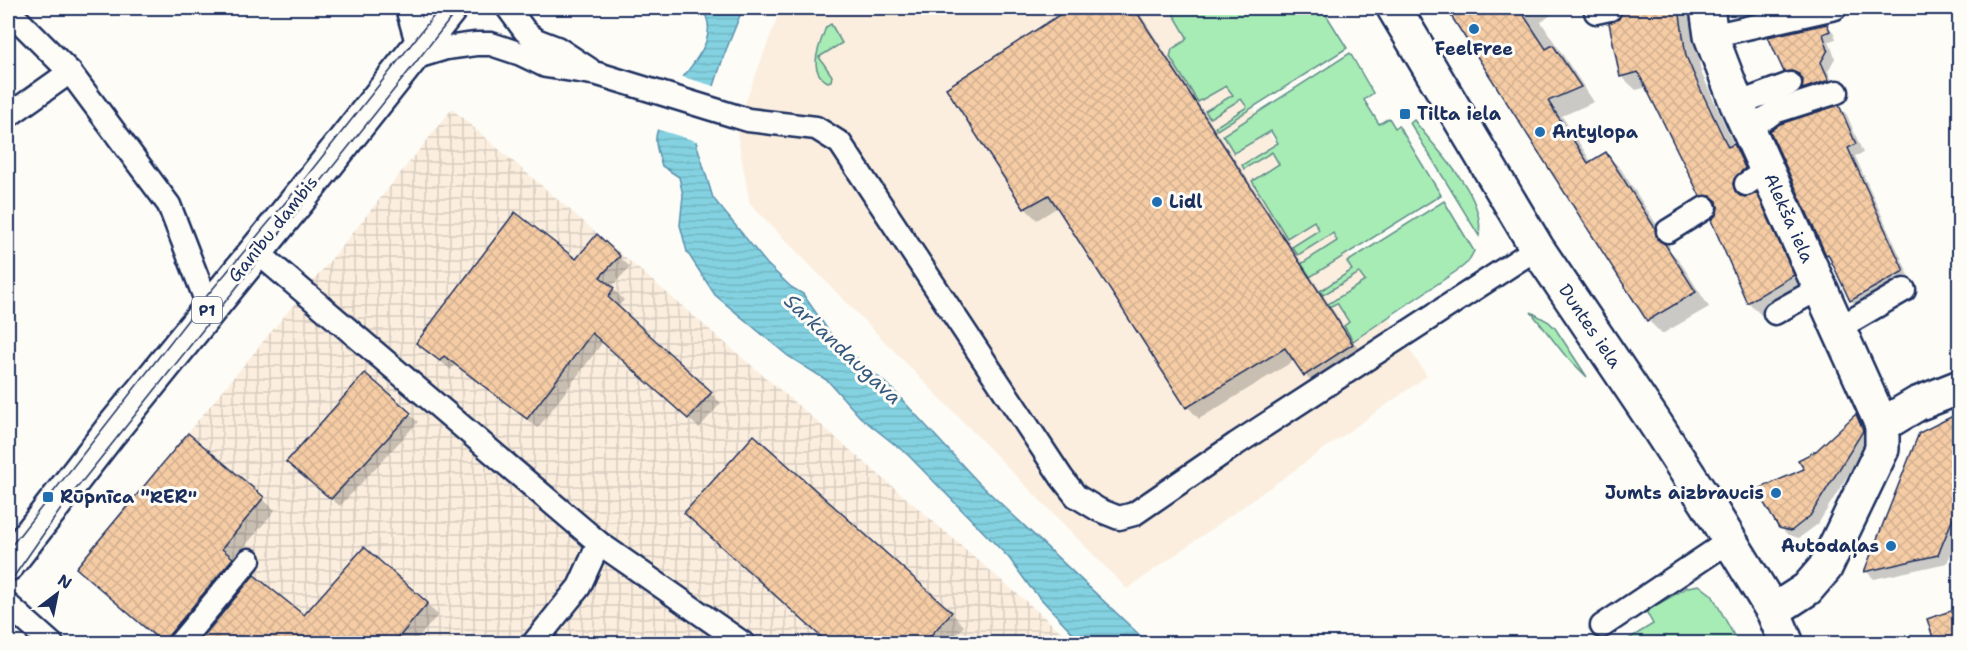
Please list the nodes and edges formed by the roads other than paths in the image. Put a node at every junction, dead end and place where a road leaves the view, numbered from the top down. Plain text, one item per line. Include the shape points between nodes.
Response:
1 (407, 8) edge
2 (450, 8) edge
3 (508, 8) edge
4 (1394, 8) edge
5 (1835, 8) edge
6 (8, 14) edge
7 (1709, 22) edge
8 (412, 55) junction
9 (70, 72) junction
10 (607, 77) junction
11 (1790, 84) dead end
12 (1837, 92) dead end
13 (1742, 115) junction
14 (8, 116) edge
15 (1705, 208) dead end
16 (1668, 231) dead end
17 (1537, 248) junction
18 (256, 251) junction
19 (1820, 288) junction
20 (1904, 290) dead end
21 (209, 308) junction
22 (1775, 313) dead end
23 (1839, 328) junction
24 (1959, 387) edge
25 (1882, 425) junction
26 (1729, 541) junction
27 (599, 543) junction
28 (249, 560) dead end
29 (8, 564) edge
30 (8, 605) edge
31 (1773, 611) junction
32 (1602, 626) dead end
33 (52, 644) edge
34 (179, 644) edge
35 (533, 644) edge
36 (744, 644) edge
37 (1787, 644) edge

1 - 8 lane via 416,39
2 - 8 main road, Ganību dambis / P1
3 - 10 lane via 536,40
4 - 17 main road, Duntes iela
5 - 7 lane
6 - 9 lane
7 - 13 main road, Alekša iela
8 - 10 lane via 491,44 546,66
8 - 18 main road, Ganību dambis / P1
9 - 14 lane
9 - 21 lane via 169,205
10 - 17 lane via 748,120 816,128 840,143 1062,478 1076,496 1119,518 1134,514 1170,491
11 - 13 lane
12 - 13 lane via 1766,118
13 - 19 main road, Alekša iela via 1756,177
15 - 16 lane
17 - 26 main road, Duntes iela
18 - 21 main road, Ganību dambis / P1
18 - 27 lane
19 - 22 lane
19 - 23 main road, Alekša iela
20 - 23 lane
21 - 29 main road, Ganību dambis / P1
23 - 25 main road, Alekša iela
24 - 25 main road via 1917,404
25 - 31 main road via 1882,449 1825,568 1807,589
26 - 31 main road, Duntes iela
26 - 32 lane
27 - 35 lane via 579,587
27 - 36 lane
28 - 34 lane
30 - 33 lane
31 - 37 main road, Duntes iela

